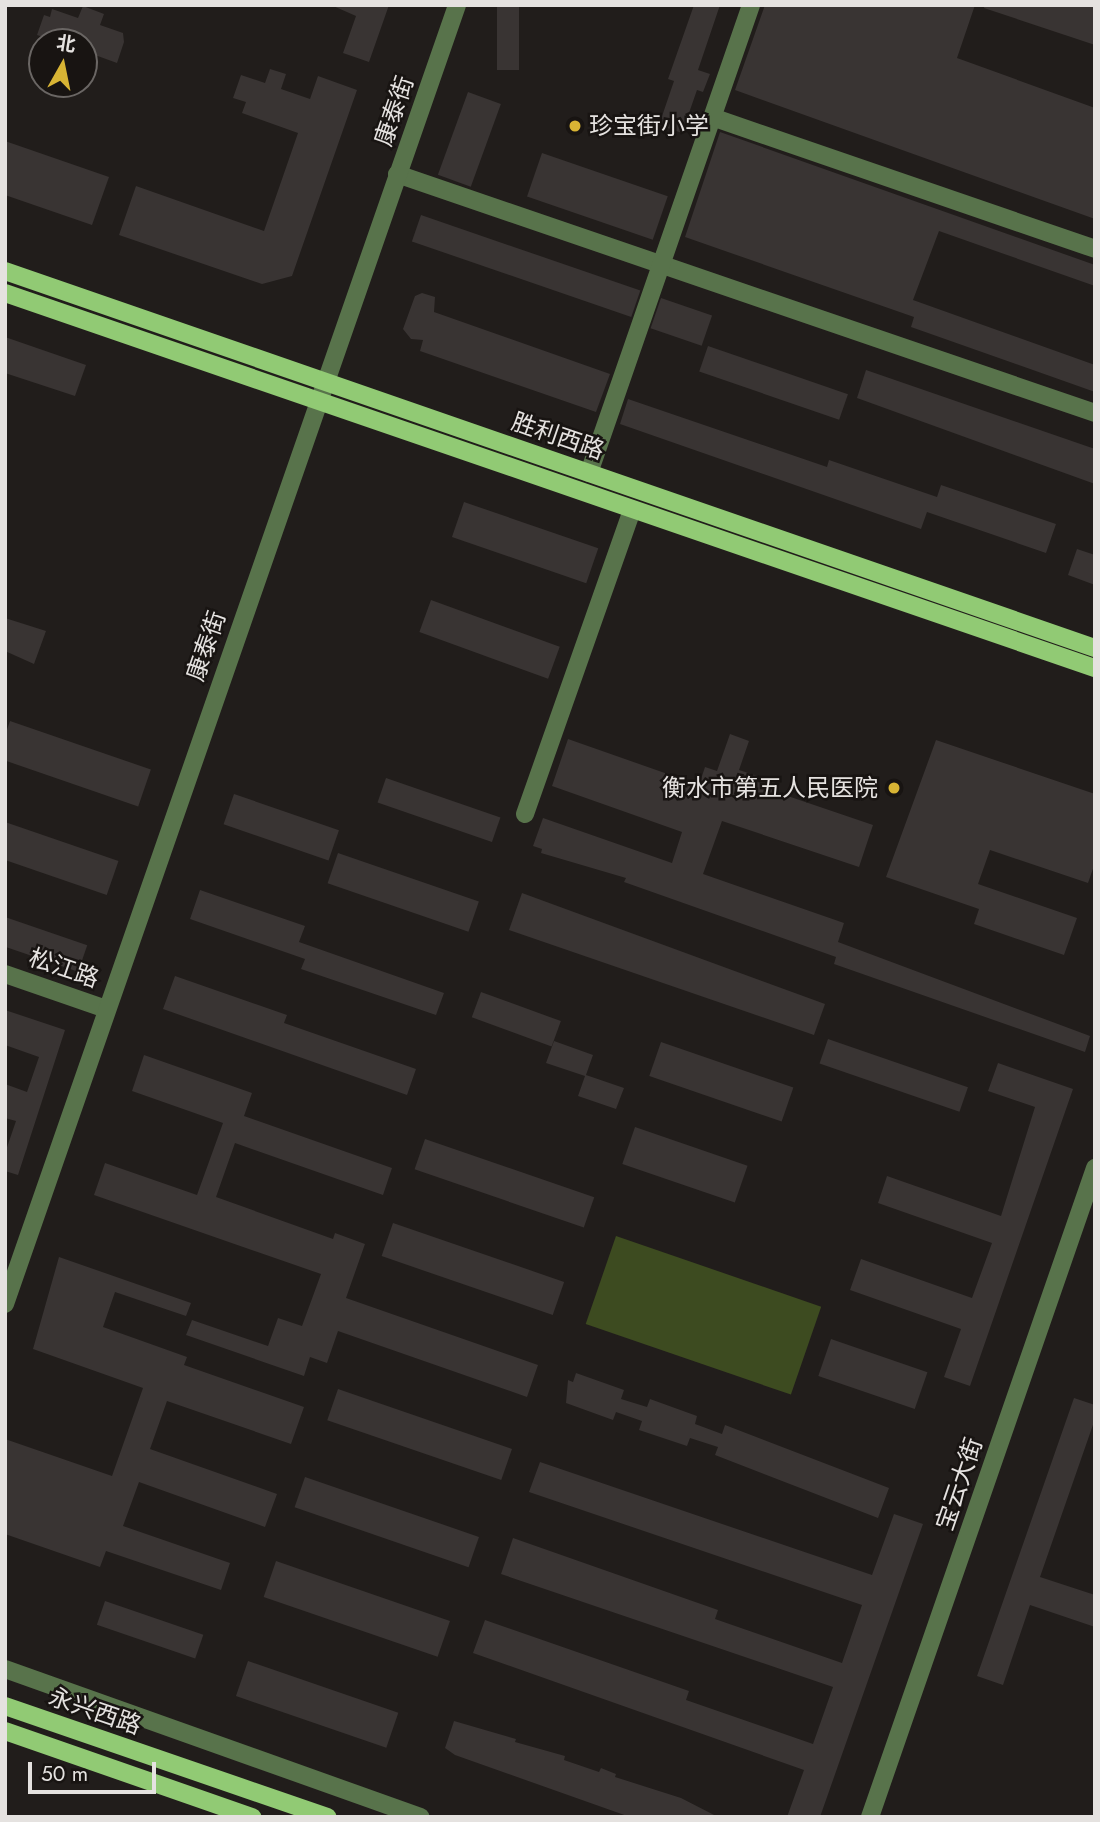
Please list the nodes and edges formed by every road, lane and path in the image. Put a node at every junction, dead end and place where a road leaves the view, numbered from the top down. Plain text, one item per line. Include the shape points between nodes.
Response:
1 (457, 5) edge
2 (751, 5) edge
3 (712, 117) junction
4 (397, 174) junction
5 (1095, 249) edge
6 (661, 265) junction
7 (5, 271) edge
8 (5, 293) edge
9 (325, 382) junction
10 (318, 402) junction
11 (1095, 413) edge
12 (589, 473) junction
13 (632, 510) junction
14 (1095, 648) edge
15 (1095, 668) edge
16 (525, 814) dead end
17 (5, 974) edge
18 (106, 1009) junction
19 (1095, 1168) edge
20 (5, 1304) edge
21 (5, 1669) edge
22 (5, 1706) edge
23 (5, 1731) edge
24 (253, 1817) edge
25 (327, 1817) edge
26 (420, 1817) edge
27 (870, 1817) edge

1 - 4 street, 康泰街
2 - 3 street
3 - 5 street
3 - 6 street
4 - 6 street
4 - 9 street, 康泰街
6 - 11 street
6 - 12 street
7 - 9 main road, 胜利西路
8 - 10 main road, 胜利西路
9 - 10 street, 康泰街
9 - 12 main road, 胜利西路
10 - 13 main road, 胜利西路
10 - 18 street, 康泰街
12 - 14 main road, 胜利西路
13 - 15 main road, 胜利西路
13 - 16 street
17 - 18 street, 松江路
18 - 20 street, 康泰街
19 - 27 street, 宝云大街
21 - 26 street
22 - 25 main road, 永兴西路
23 - 24 main road, 永兴西路

